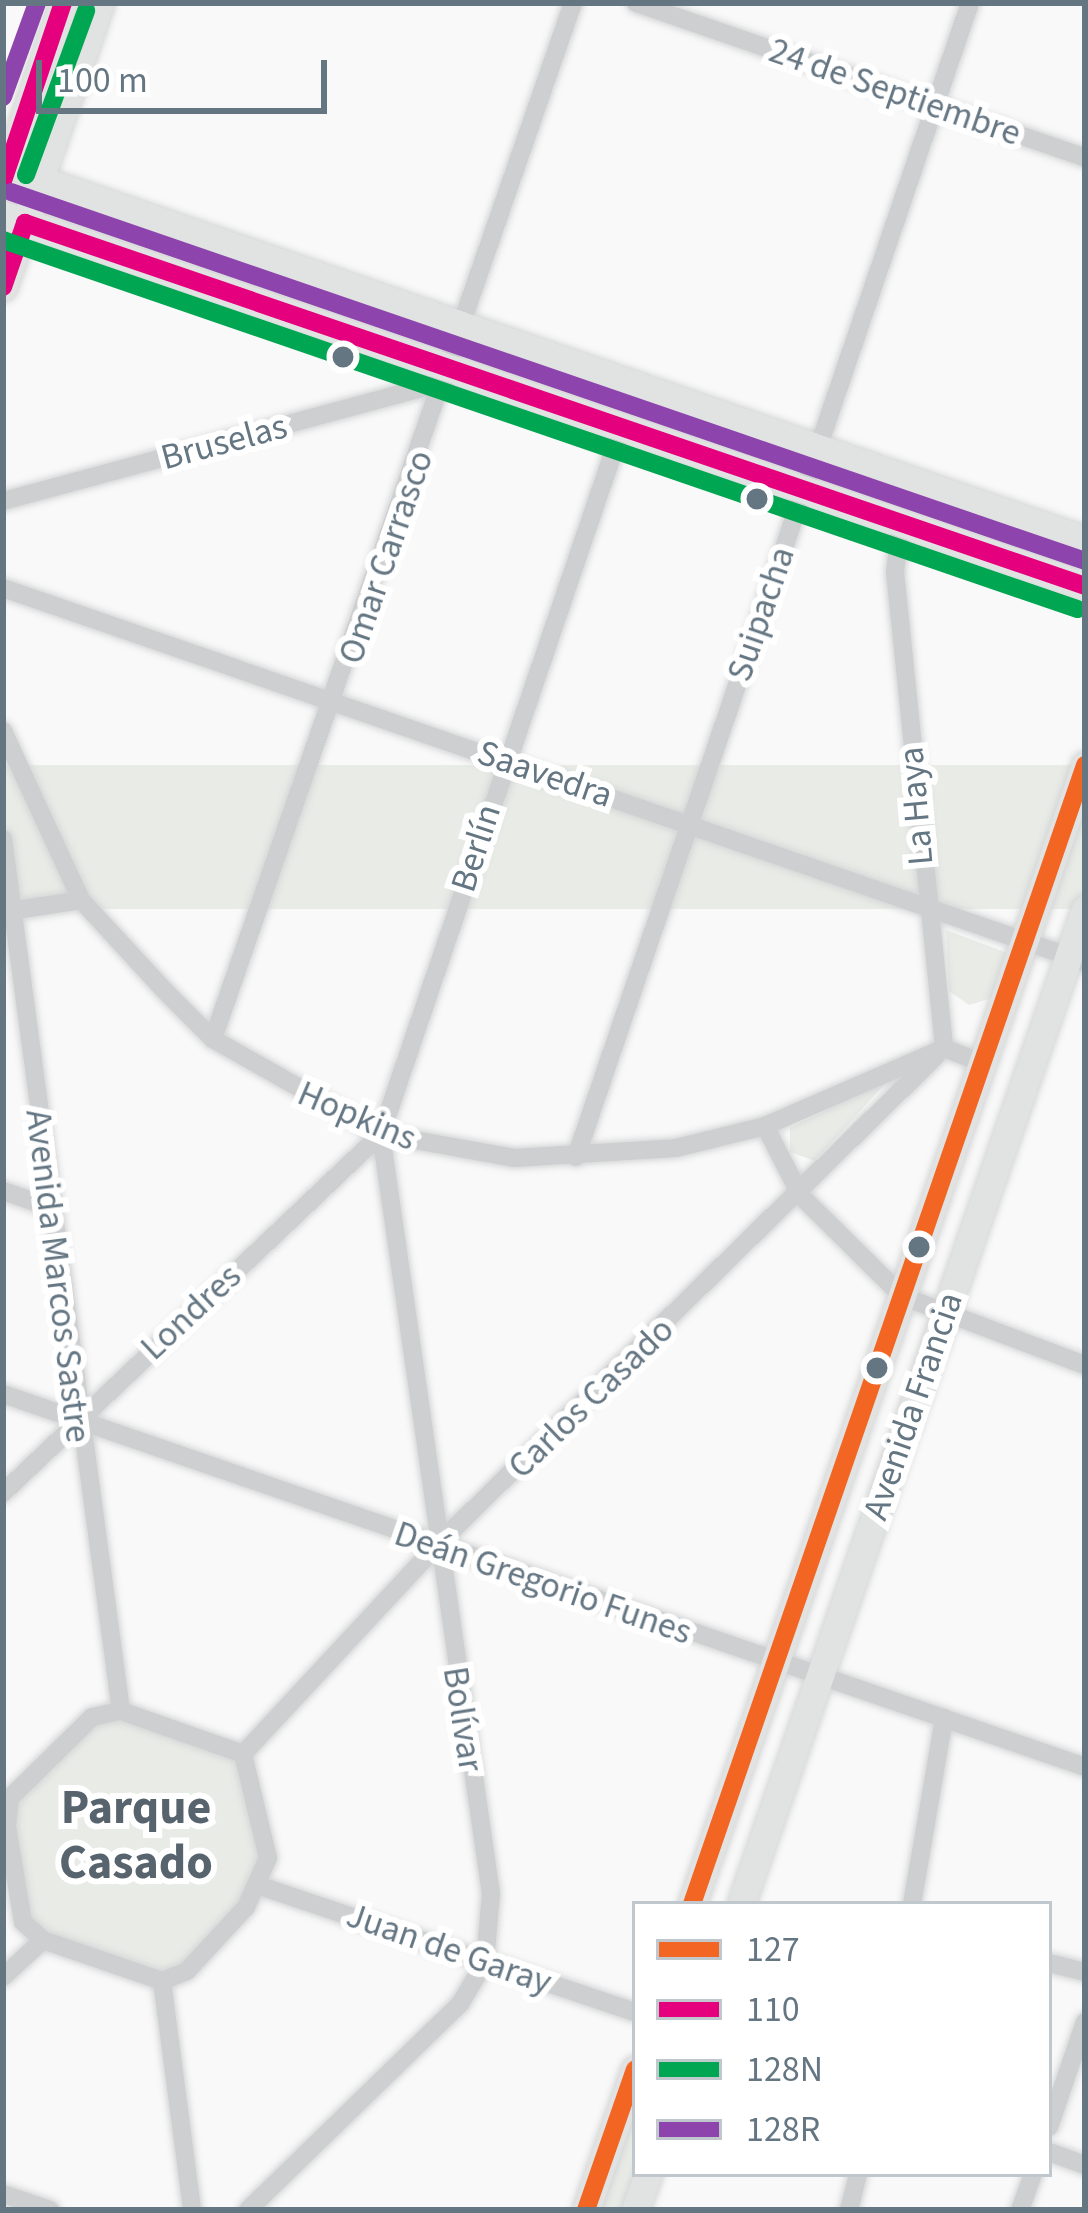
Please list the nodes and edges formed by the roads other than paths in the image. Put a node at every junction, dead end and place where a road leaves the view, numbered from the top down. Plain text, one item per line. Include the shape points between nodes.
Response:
1 (63, 3) edge
2 (100, 3) edge
3 (573, 3) edge
4 (636, 3) edge
5 (970, 3) edge
6 (935, 107) junction
7 (1085, 158) edge
8 (4, 172) edge
9 (40, 180) junction
10 (14, 219) edge
11 (3, 287) edge
12 (464, 326) junction
13 (447, 375) junction
14 (622, 427) junction
15 (818, 448) junction
16 (804, 490) junction
17 (3, 501) edge
18 (901, 523) junction
19 (1085, 540) edge
20 (1085, 586) edge
21 (3, 588) edge
22 (337, 702) junction
23 (3, 731) edge
24 (505, 760) junction
25 (1085, 766) edge
26 (690, 823) junction
27 (3, 839) edge
28 (81, 900) junction
29 (924, 904) junction
30 (1085, 909) edge
31 (7, 911) edge
32 (1025, 938) junction
33 (1077, 959) edge
34 (213, 1039) junction
35 (944, 1048) junction
36 (982, 1063) junction
37 (765, 1126) junction
38 (381, 1134) junction
39 (576, 1157) junction
40 (3, 1191) edge
41 (801, 1196) junction
42 (49, 1207) junction
43 (902, 1296) junction
44 (943, 1317) junction
45 (1085, 1365) edge
46 (3, 1394) edge
47 (76, 1420) junction
48 (3, 1492) edge
49 (436, 1546) junction
50 (775, 1664) junction
51 (820, 1675) junction
52 (121, 1711) junction
53 (944, 1718) junction
54 (243, 1754) junction
55 (1085, 1767) edge
56 (7, 1797) edge
57 (263, 1887) junction
58 (693, 1901) edge
59 (742, 1901) edge
60 (913, 1901) edge
61 (43, 1940) junction
62 (485, 1961) junction
63 (1052, 1964) edge
64 (1085, 1972) edge
65 (3, 1977) edge
66 (162, 1981) junction
67 (632, 2011) edge
68 (1085, 2022) edge
69 (632, 2078) edge
70 (1052, 2118) edge
71 (1052, 2153) edge
72 (1085, 2165) edge
73 (647, 2177) edge
74 (857, 2177) edge
75 (1032, 2177) edge
76 (3, 2194) edge
77 (50, 2210) edge
78 (192, 2210) edge
79 (248, 2210) edge
80 (586, 2210) edge
81 (635, 2210) edge
82 (849, 2210) edge
83 (1020, 2210) edge

1 - 8 main road
2 - 9 main road
3 - 12 street, Omar Carrasco
4 - 6 street, 24 de Septiembre
5 - 6 street, Suipacha
6 - 7 street, 24 de Septiembre
6 - 15 street, Suipacha
8 - 9 main road
9 - 10 main road
9 - 12 main road
10 - 11 main road
10 - 13 main road
12 - 13 street, Omar Carrasco
12 - 15 main road
13 - 14 main road
13 - 17 street, Bruselas
13 - 22 street, Omar Carrasco
14 - 16 main road
14 - 24 street, Berlín
15 - 16 street, Suipacha
15 - 19 main road
16 - 18 main road
16 - 26 street, Suipacha
18 - 20 main road
18 - 29 street, La Haya via 895,572
21 - 22 street, Saavedra
22 - 24 street, Saavedra
22 - 34 street, Omar Carrasco
23 - 28 street, Hopkins
24 - 26 street, Saavedra
24 - 38 street, Berlín
25 - 32 main road, Avenida Francia
26 - 29 street, Saavedra
26 - 39 street, Suipacha
27 - 31 street, Avenida Marcos Sastre
28 - 31 street
28 - 34 street, Hopkins
29 - 32 street, Saavedra
29 - 35 street, La Haya
30 - 33 main road, Avenida Francia
31 - 42 street, Avenida Marcos Sastre
32 - 33 street, Saavedra
32 - 36 main road, Avenida Francia
33 - 44 main road, Avenida Francia
34 - 38 street, Hopkins
35 - 36 street
35 - 37 street, Hopkins
35 - 41 street, Carlos Casado
36 - 43 main road, Avenida Francia
37 - 39 street, Hopkins
37 - 41 street
38 - 39 street, Hopkins via 514,1158
38 - 47 street, Londres
38 - 49 street, Bolívar
40 - 42 street
41 - 43 street
41 - 49 street, Carlos Casado
42 - 47 street, Avenida Marcos Sastre
43 - 44 street
43 - 50 main road, Avenida Francia
44 - 45 street
44 - 51 main road, Avenida Francia
46 - 47 street, Deán Gregorio Funes
47 - 48 street, Londres
47 - 49 street, Deán Gregorio Funes
47 - 52 street, Avenida Marcos Sastre
49 - 50 street, Deán Gregorio Funes
49 - 54 street, Carlos Casado
49 - 62 street, Bolívar via 491,1894
50 - 51 street, Deán Gregorio Funes
50 - 58 main road, Avenida Francia
51 - 53 street, Deán Gregorio Funes
51 - 59 main road, Avenida Francia
52 - 54 street
52 - 56 street via 92,1717
53 - 55 street, Deán Gregorio Funes
53 - 60 street
54 - 57 street via 268,1858
56 - 61 street via 23,1922
57 - 62 street, Juan de Garay
57 - 66 street via 187,1971
61 - 65 street
61 - 66 street
62 - 67 street, Juan de Garay
62 - 79 street, Bolívar via 460,2004
63 - 64 street
66 - 78 street
68 - 70 street
69 - 80 main road
71 - 72 street
73 - 81 main road
74 - 82 street
75 - 83 street
76 - 77 street

